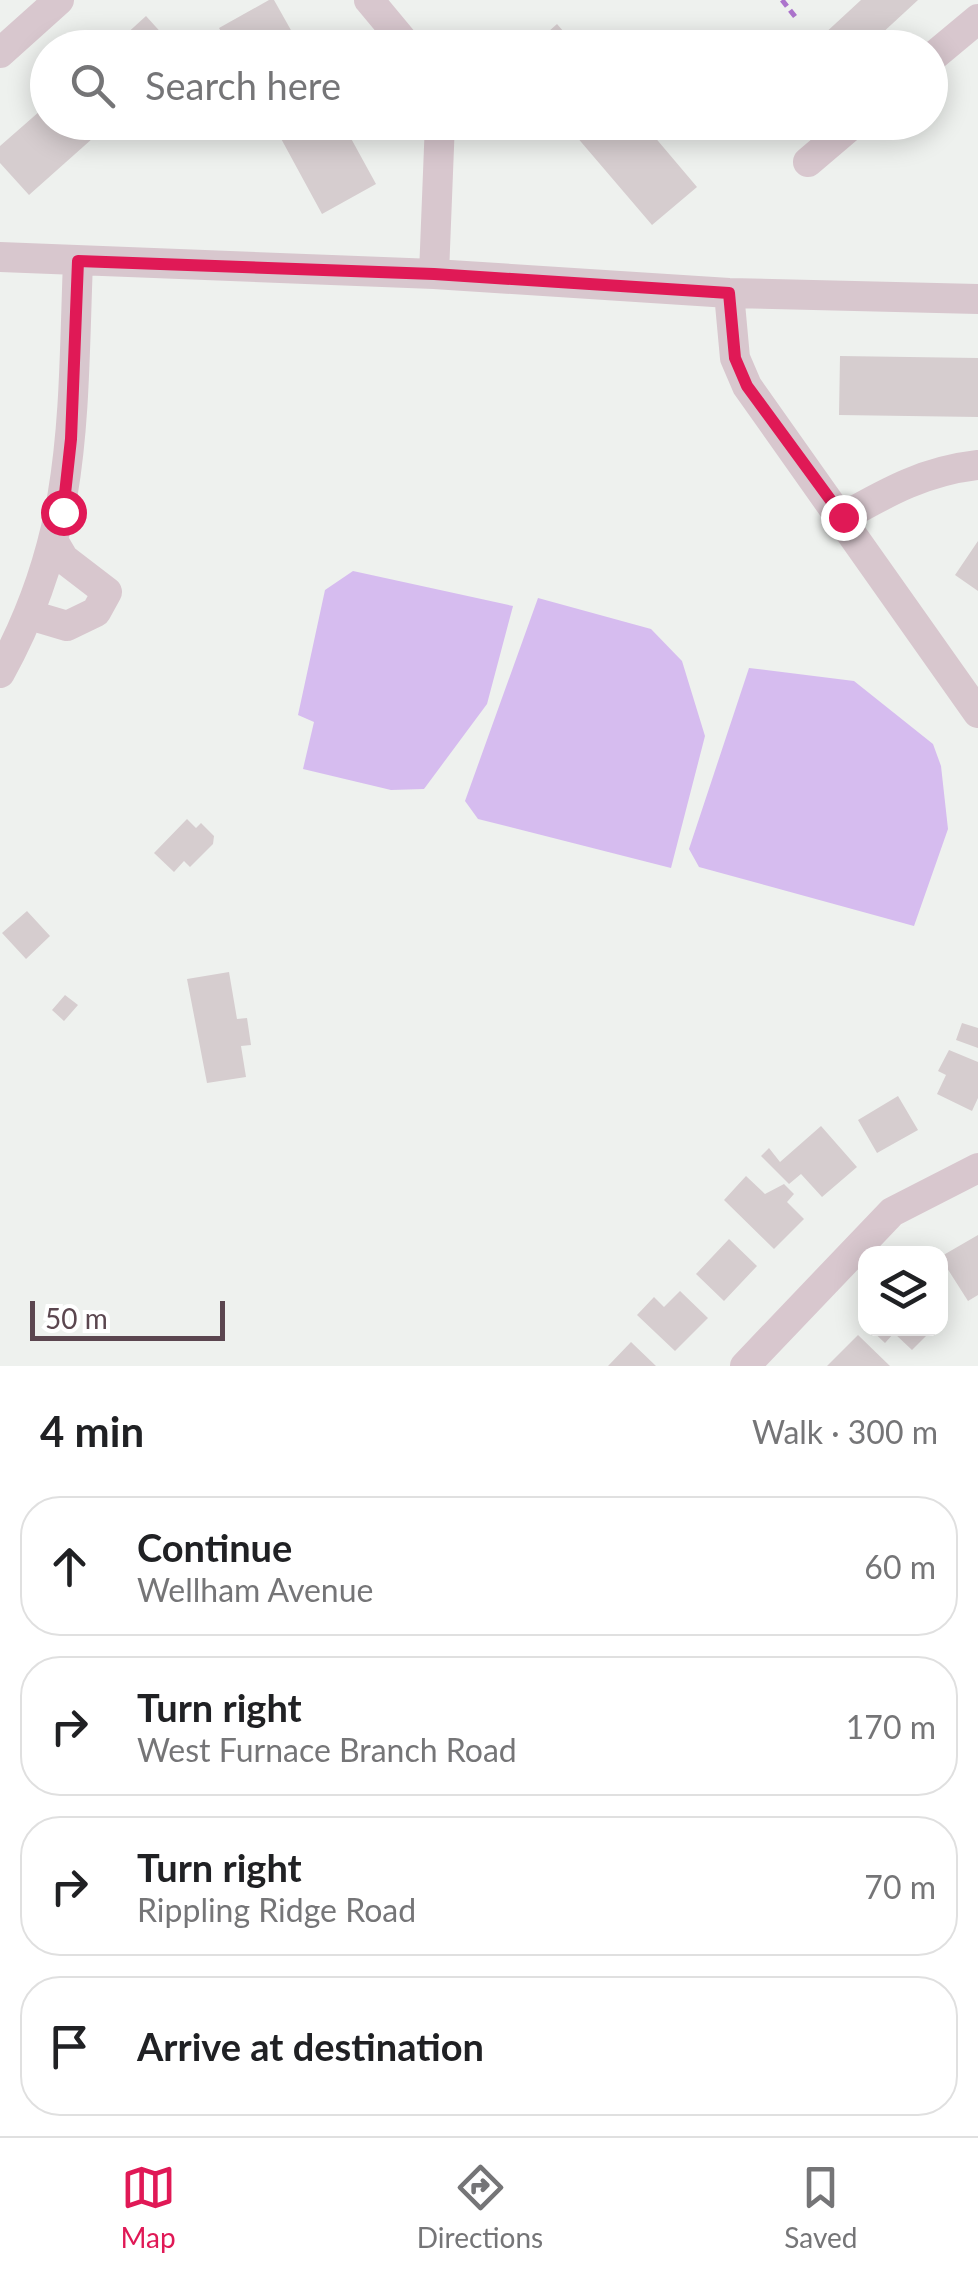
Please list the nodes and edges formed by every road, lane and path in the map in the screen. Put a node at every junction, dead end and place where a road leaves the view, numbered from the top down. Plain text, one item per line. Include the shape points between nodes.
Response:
1 (59, 0) edge
2 (369, 0) edge
3 (782, 0) edge
4 (797, 18) dead end
5 (978, 19) edge
6 (394, 30) edge
7 (948, 44) edge
8 (1, 51) edge
9 (439, 140) edge
10 (834, 140) edge
11 (808, 162) dead end
12 (0, 257) edge
13 (78, 261) junction
14 (434, 274) junction
15 (729, 293) junction
16 (978, 300) edge
17 (978, 465) edge
18 (843, 517) junction
19 (54, 542) junction
20 (30, 615) junction
21 (0, 673) edge
22 (978, 713) edge
23 (978, 1168) edge
24 (745, 1366) edge

1 - 8 street
2 - 6 street
3 - 4 path
5 - 7 street
9 - 14 street
10 - 11 street
12 - 13 street
13 - 14 street
13 - 19 street via 71,439
14 - 15 street
15 - 16 street
15 - 18 street via 735,358 747,386
17 - 18 street via 902,482
18 - 22 street
19 - 20 street
19 - 20 street via 64,559 107,592 96,612 67,626
20 - 21 street
23 - 24 street via 892,1212

